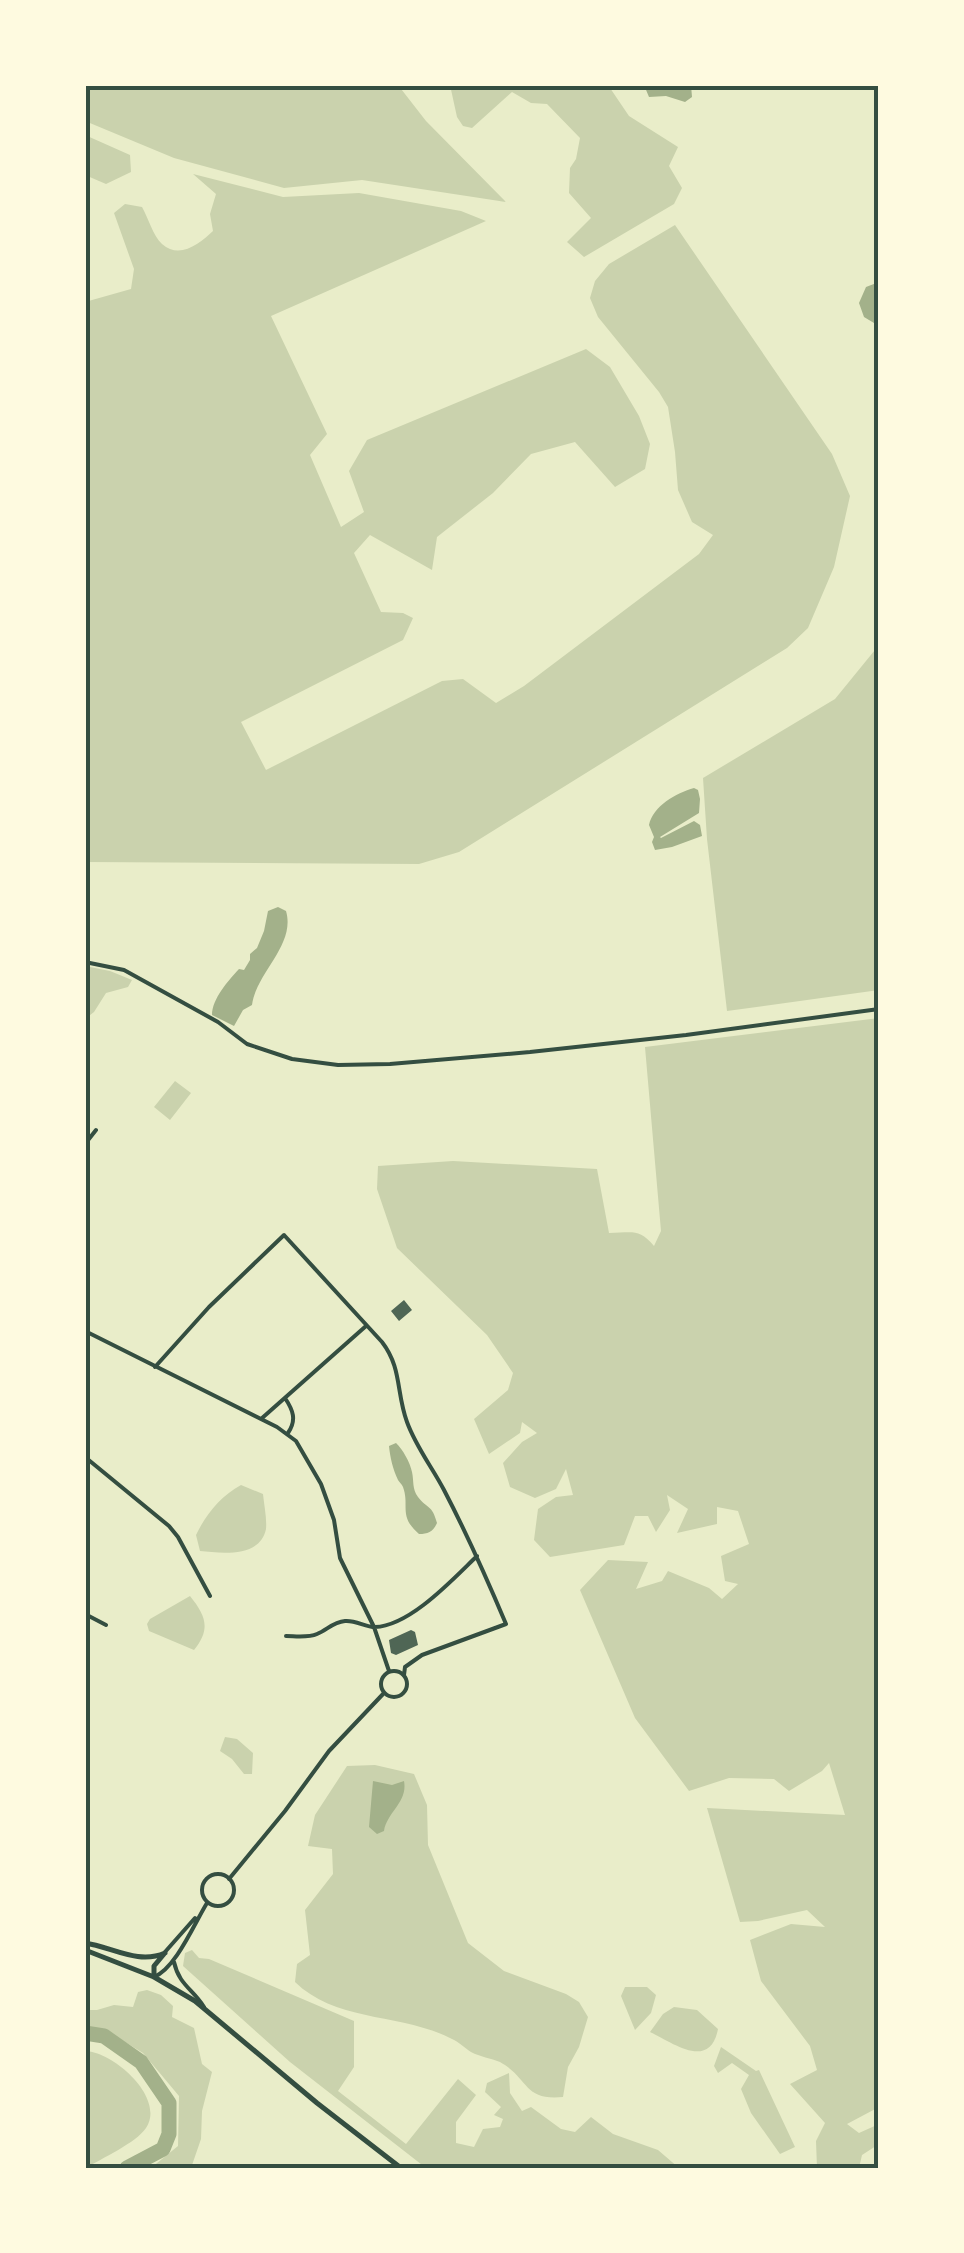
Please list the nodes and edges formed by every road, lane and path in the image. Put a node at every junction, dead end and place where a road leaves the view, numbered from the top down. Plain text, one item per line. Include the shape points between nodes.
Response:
1 (85, 962) edge
2 (879, 1008) edge
3 (96, 1130) dead end
4 (85, 1144) edge
5 (366, 1326) junction
6 (85, 1331) edge
7 (155, 1368) junction
8 (285, 1398) junction
9 (261, 1419) junction
10 (288, 1433) junction
11 (85, 1457) edge
12 (478, 1556) junction
13 (210, 1596) dead end
14 (85, 1614) edge
15 (106, 1625) dead end
16 (374, 1627) junction
17 (286, 1636) dead end
18 (390, 1671) junction
19 (404, 1675) junction
20 (384, 1693) junction
21 (230, 1878) junction
22 (207, 1903) junction
23 (202, 1911) junction
24 (85, 1947) edge
25 (165, 1953) junction
26 (174, 1959) junction
27 (154, 1977) junction
28 (207, 2011) junction
29 (400, 2168) edge

1 - 2 street via 124,970 248,1044 338,1065 530,1052
3 - 4 street
5 - 7 street via 284,1235
5 - 8 street
5 - 12 street via 394,1358 406,1422
6 - 7 street
7 - 9 street
8 - 9 street
8 - 10 street via 294,1418
9 - 10 street
10 - 16 street via 321,1484 344,1571
11 - 13 street via 178,1537
12 - 16 street via 424,1606
12 - 19 street via 506,1624 422,1655
14 - 15 street
16 - 17 street via 344,1621 315,1636
16 - 18 street
18 - 19 street
18 - 20 street via 380,1684
19 - 20 street via 404,1693
20 - 21 street via 329,1751
21 - 22 street via 229,1902
21 - 22 street via 207,1878
22 - 23 street
23 - 25 street
23 - 26 street
24 - 25 main road via 143,1958
24 - 27 main road
25 - 27 main road
26 - 27 street
26 - 28 street via 180,1980
27 - 28 main road
28 - 29 main road

